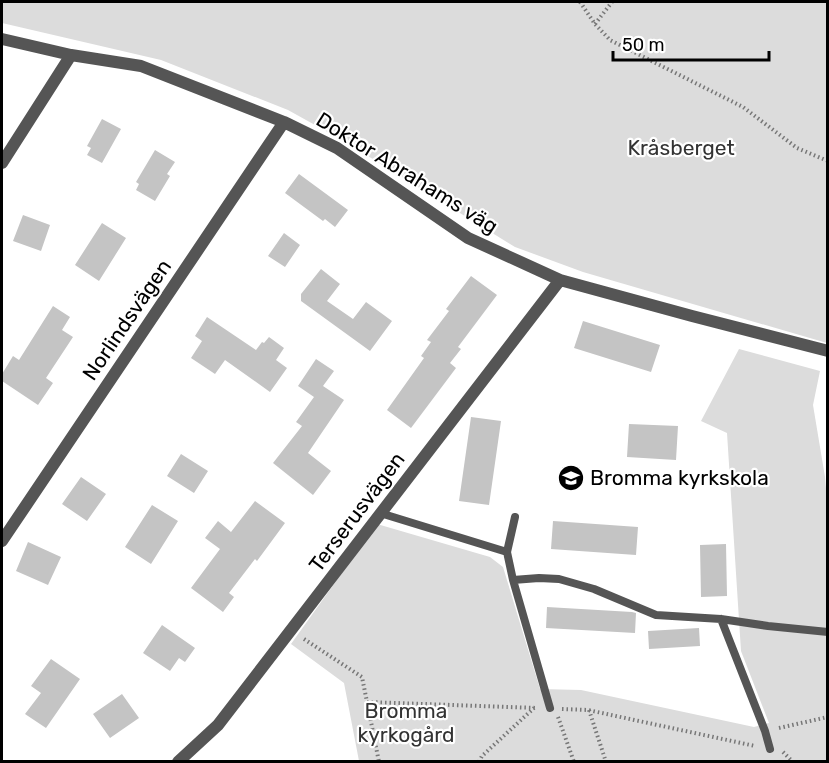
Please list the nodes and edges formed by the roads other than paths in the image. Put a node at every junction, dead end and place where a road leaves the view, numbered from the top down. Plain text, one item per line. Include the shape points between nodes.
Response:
1 (2, 39) edge
2 (71, 55) junction
3 (284, 122) junction
4 (2, 163) edge
5 (560, 280) junction
6 (828, 351) edge
7 (380, 513) junction
8 (514, 517) dead end
9 (2, 541) edge
10 (507, 552) junction
11 (513, 580) junction
12 (721, 619) junction
13 (828, 632) edge
14 (550, 708) road end
15 (770, 749) road end
16 (178, 762) edge

1 - 2 street, Doktor Abrahams väg
2 - 3 street, Doktor Abrahams väg via 141,66
2 - 4 street
3 - 5 street, Doktor Abrahams väg via 337,148 468,238
3 - 9 street, Norlindsvägen
5 - 6 street, Doktor Abrahams väg
5 - 7 street, Terserusvägen
7 - 10 lane
7 - 16 street, Terserusvägen via 218,725
8 - 10 lane
10 - 11 lane
11 - 12 lane via 559,579 656,615
11 - 14 lane
12 - 13 lane
12 - 15 lane

